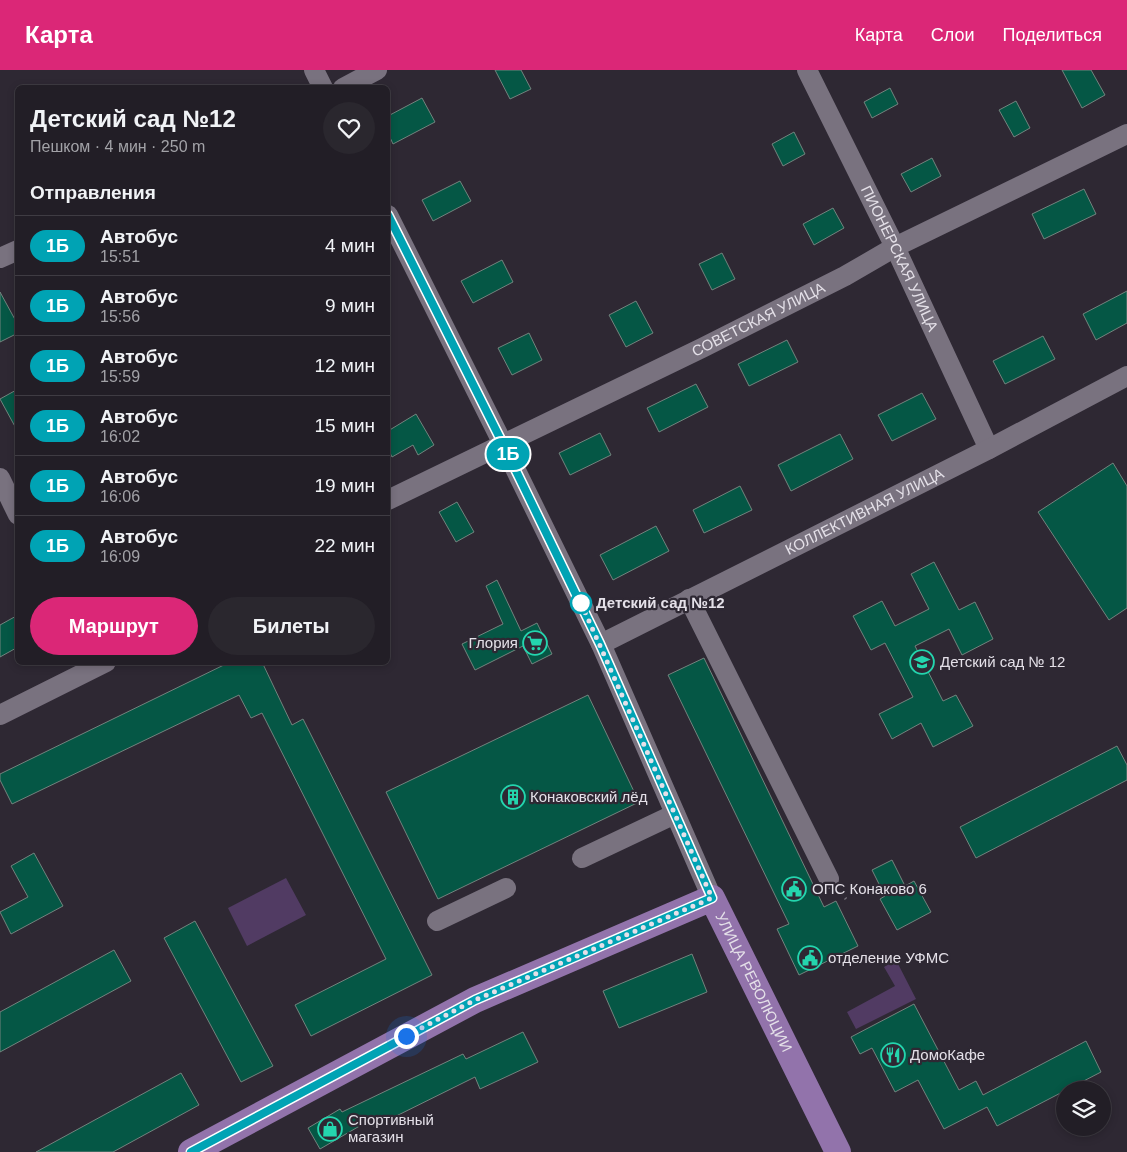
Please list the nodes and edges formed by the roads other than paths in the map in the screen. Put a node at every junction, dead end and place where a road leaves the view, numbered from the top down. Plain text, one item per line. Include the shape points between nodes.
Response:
1 (314, 70) edge
2 (378, 70) edge
3 (807, 70) edge
4 (322, 85) edge
5 (349, 85) edge
6 (1127, 134) edge
7 (390, 219) edge
8 (894, 247) junction
9 (15, 251) edge
10 (0, 258) edge
11 (1127, 376) edge
12 (503, 444) junction
13 (988, 449) junction
14 (0, 478) edge
15 (390, 499) edge
16 (15, 509) edge
17 (689, 599) junction
18 (600, 644) junction
19 (96, 665) edge
20 (0, 715) edge
21 (675, 814) junction
22 (582, 858) dead end
23 (829, 879) dead end
24 (506, 888) dead end
25 (712, 898) junction
26 (437, 921) dead end
27 (191, 1152) edge
28 (838, 1152) edge

1 - 4 street
2 - 5 street
3 - 8 street, ПИОНЕРСКАЯ УЛИЦА
6 - 8 street, СОВЕТСКАЯ УЛИЦА
7 - 12 street, УЛИЦА РЕВОЛЮЦИИ
8 - 12 street, СОВЕТСКАЯ УЛИЦА via 828,285
8 - 13 street, ПИОНЕРСКАЯ УЛИЦА
9 - 10 street
11 - 13 street, КОЛЛЕКТИВНАЯ УЛИЦА
12 - 15 street, СОВЕТСКАЯ УЛИЦА
12 - 18 street, УЛИЦА РЕВОЛЮЦИИ
13 - 17 street, КОЛЛЕКТИВНАЯ УЛИЦА
14 - 16 street
17 - 18 street, КОЛЛЕКТИВНАЯ УЛИЦА
17 - 23 street
18 - 21 street, УЛИЦА РЕВОЛЮЦИИ
19 - 20 street
21 - 22 street
21 - 25 street, УЛИЦА РЕВОЛЮЦИИ
24 - 26 street
25 - 27 main road via 475,1000
25 - 28 main road, УЛИЦА РЕВОЛЮЦИИ

